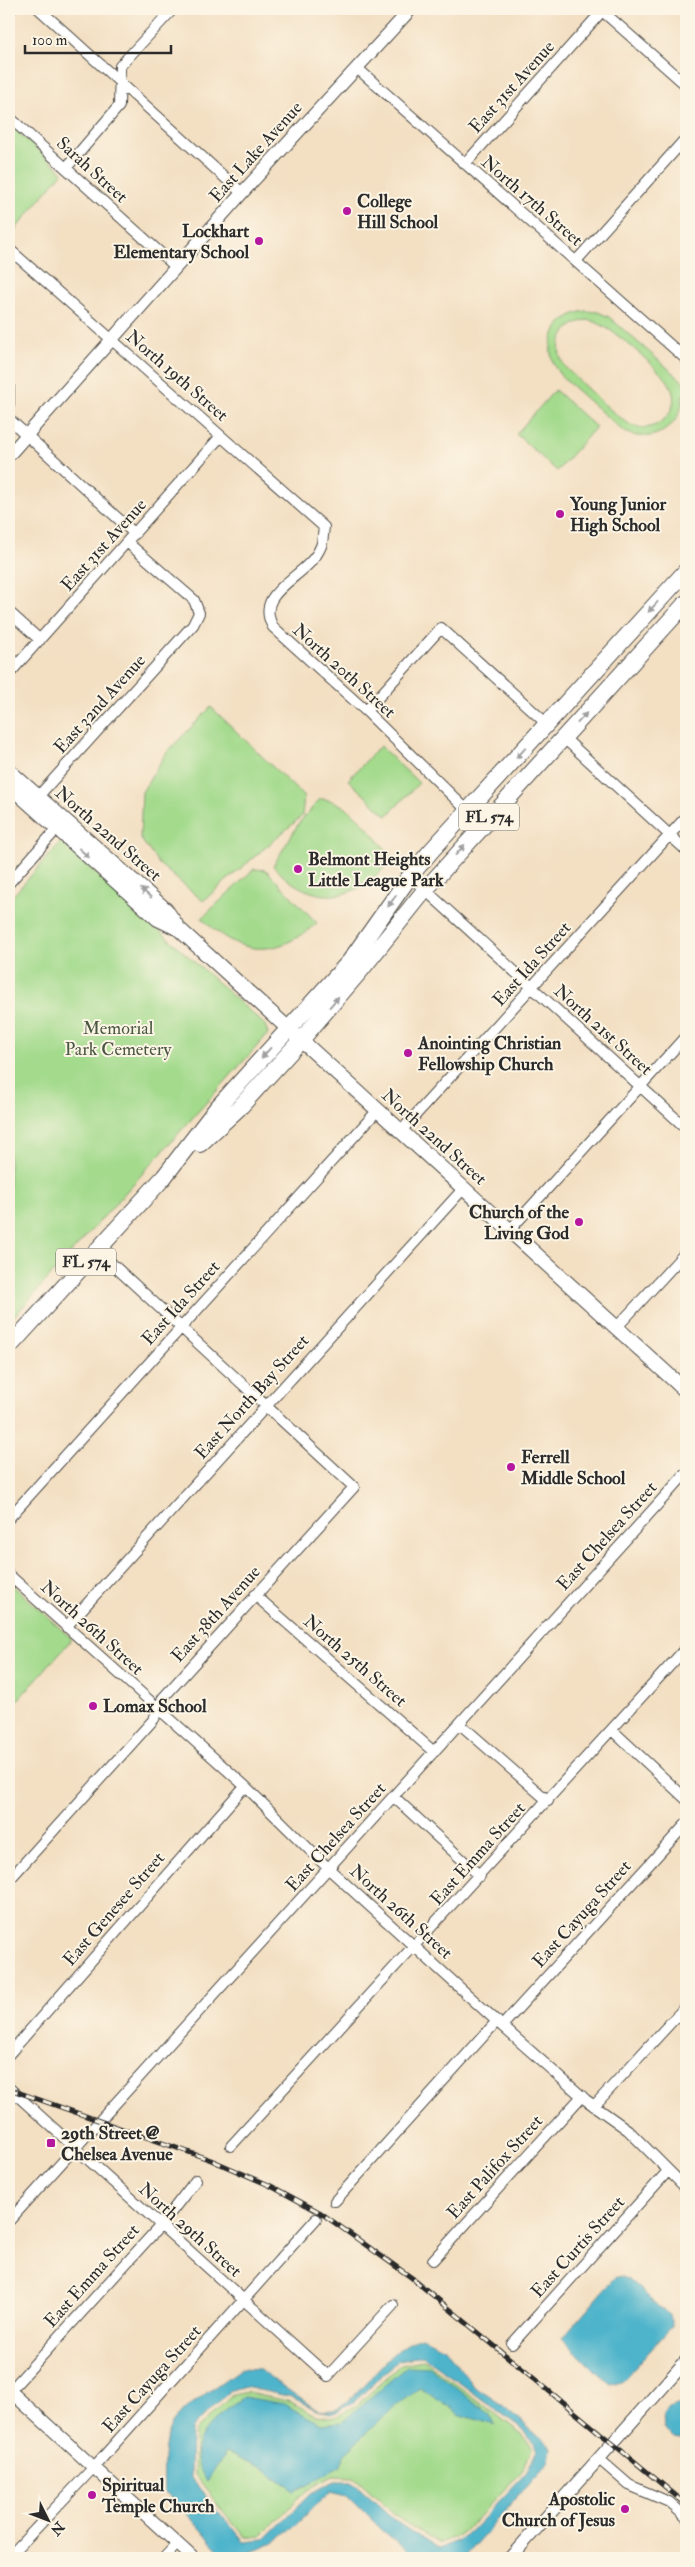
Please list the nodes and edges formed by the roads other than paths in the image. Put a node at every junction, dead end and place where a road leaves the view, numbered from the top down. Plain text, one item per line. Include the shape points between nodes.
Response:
1 (11, 9) edge
2 (39, 9) edge
3 (173, 9) edge
4 (410, 9) edge
5 (602, 9) edge
6 (9, 12) edge
7 (357, 68) junction
8 (121, 84) junction
9 (686, 85) edge
10 (9, 117) edge
11 (686, 138) edge
12 (465, 164) junction
13 (66, 168) junction
14 (242, 193) junction
15 (9, 249) edge
16 (576, 261) junction
17 (176, 267) junction
18 (110, 340) junction
19 (686, 358) edge
20 (9, 385) edge
21 (9, 404) edge
22 (9, 418) edge
23 (27, 434) junction
24 (222, 436) junction
25 (9, 455) edge
26 (324, 527) joint
27 (135, 534) junction
28 (128, 543) junction
29 (686, 571) edge
30 (686, 603) edge
31 (9, 612) edge
32 (40, 640) junction
33 (9, 674) edge
34 (366, 711) junction
35 (547, 724) junction
36 (564, 738) junction
37 (9, 771) edge
38 (521, 784) junction
39 (9, 785) edge
40 (34, 801) junction
41 (468, 811) junction
42 (686, 818) edge
43 (61, 825) junction
44 (482, 825) junction
45 (670, 836) junction
46 (686, 850) edge
47 (410, 876) junction
48 (11, 877) edge
49 (424, 890) junction
50 (532, 988) junction
51 (289, 1028) junction
52 (686, 1036) edge
53 (302, 1039) junction
54 (640, 1086) junction
55 (377, 1111) junction
56 (686, 1128) edge
57 (401, 1132) junction
58 (164, 1176) junction
59 (463, 1189) junction
60 (510, 1231) junction
61 (97, 1250) junction
62 (686, 1252) edge
63 (181, 1327) junction
64 (616, 1328) junction
65 (9, 1347) edge
66 (686, 1391) edge
67 (266, 1405) junction
68 (686, 1472) edge
69 (9, 1518) edge
70 (9, 1575) edge
71 (255, 1595) junction
72 (66, 1627) junction
73 (686, 1648) edge
74 (158, 1710) junction
75 (460, 1724) junction
76 (613, 1730) junction
77 (434, 1752) junction
78 (245, 1786) junction
79 (394, 1797) junction
80 (686, 1799) edge
81 (548, 1801) junction
82 (686, 1824) edge
83 (330, 1869) junction
84 (480, 1876) junction
85 (9, 1880) edge
86 (415, 1947) junction
87 (686, 2006) edge
88 (500, 2024) junction
89 (9, 2054) edge
90 (9, 2088) edge
91 (582, 2096) junction
92 (594, 2106) junction
93 (231, 2146) dead end
94 (75, 2148) junction
95 (668, 2171) junction
96 (196, 2180) dead end
97 (685, 2185) edge
98 (335, 2201) dead end
99 (316, 2219) dead end
100 (9, 2222) edge
101 (160, 2225) junction
102 (433, 2260) dead end
103 (244, 2300) junction
104 (393, 2306) dead end
105 (512, 2344) dead end
106 (686, 2361) edge
107 (9, 2391) edge
108 (599, 2459) junction
109 (94, 2468) junction
110 (686, 2517) edge
111 (177, 2544) junction
112 (9, 2557) edge
113 (164, 2558) edge
114 (192, 2558) edge
115 (510, 2558) edge

1 - 6 street
2 - 8 street
3 - 8 street via 120,66
4 - 7 street, East Lake Avenue
5 - 9 street
5 - 12 street, East 31st Avenue
7 - 12 street, North 17th Street
7 - 14 street, East Lake Avenue
8 - 13 street via 119,106
8 - 14 street
10 - 13 street, Sarah Street
11 - 16 street
12 - 16 street, North 17th Street
13 - 17 street, Sarah Street
14 - 17 street, East Lake Avenue
15 - 18 street, North 19th Street
16 - 19 street, North 17th Street
17 - 18 street, East Lake Avenue
18 - 23 street, East Lake Avenue
18 - 24 street, North 19th Street
20 - 21 street
22 - 23 street
23 - 25 street, East Lake Avenue
23 - 27 street
24 - 26 street, North 19th Street
24 - 27 street, East 31st Avenue
26 - 34 street, North 20th Street via 321,546 310,562 274,594 268,603 266,616 273,627
27 - 28 street, East 31st Avenue
28 - 32 street, East 31st Avenue
28 - 40 street, East 32nd Avenue via 194,600 199,613 193,625
29 -> 35 main road, FL 574
36 -> 30 main road, FL 574
31 - 32 street
32 - 33 street, East 31st Avenue
34 - 35 street via 441,628
34 - 41 street, North 20th Street
35 - 38 main road via 550,732 548,746 530,767
35 -> 41 main road, FL 574
36 - 38 main road, FL 574
36 - 45 street
37 - 40 main road, North 22nd Street
38 - 44 main road, FL 574
39 - 40 main road, North 22nd Street
40 - 43 main road, North 22nd Street
41 - 44 street, North 20th Street
41 - 47 main road, FL 574
42 - 45 street, East Ida Street
43 - 48 street
43 - 51 main road, North 22nd Street via 158,918 179,929
49 -> 44 main road, FL 574
45 - 46 street
45 - 50 street, East Ida Street
47 - 49 street, North 21st Street
47 -> 51 main road, FL 574 via 350,960
49 - 50 street, North 21st Street
53 -> 49 main road, FL 574
50 - 54 street, North 21st Street
50 - 57 street, East Ida Street
51 - 53 main road, North 22nd Street
51 -> 58 main road, FL 574 via 217,1108
52 - 54 street
53 - 55 main road, North 22nd Street
53 - 58 main road, FL 574 via 240,1106
54 - 56 street, North 21st Street
54 - 60 street
55 - 57 main road, North 22nd Street
55 - 63 street, East Ida Street
57 - 59 main road, North 22nd Street
58 - 61 main road, FL 574
59 - 60 main road, North 22nd Street
59 - 67 street, East North Bay Street
60 - 64 main road, North 22nd Street
61 - 63 street
61 - 65 main road, FL 574
62 - 64 street
63 - 67 street
63 - 69 street, East Ida Street
64 - 66 main road, North 22nd Street
67 - 71 street, East 38th Avenue via 354,1487
67 - 72 street, East North Bay Street
68 - 75 street, East Chelsea Street
70 - 72 street, North 26th Street
71 - 74 street, East 38th Avenue via 163,1698
71 - 77 street, North 25th Street
72 - 74 street, North 26th Street
73 - 76 street, East Emma Street
74 - 78 street, North 26th Street
74 - 85 street, East 38th Avenue via 154,1719
75 - 77 street, East Chelsea Street
75 - 81 street
76 - 80 street
76 - 81 street, East Emma Street
77 - 79 street, East Chelsea Street
78 - 83 street, North 26th Street
78 - 89 street, East Genesee Street
79 - 83 street, East Chelsea Street
79 - 84 street
81 - 84 street, East Emma Street
82 - 88 street, East Cayuga Street
83 - 86 street, North 26th Street
83 - 94 street, East Chelsea Street
84 - 86 street, East Emma Street
86 - 88 street, North 26th Street
86 - 93 street, East Emma Street
87 - 92 street
88 - 91 street, North 26th Street
88 - 98 street, East Cayuga Street
90 - 94 street, North 29th Street
91 - 92 street, North 26th Street
91 - 102 street, East Palifox Street
92 - 95 street, North 26th Street via 628,2130
94 - 100 street, East Chelsea Street
94 - 101 street, North 29th Street
95 - 97 street, North 26th Street
95 - 105 street, East Curtis Street
96 - 101 street, East Emma Street
99 - 103 street, East Cayuga Street
101 - 103 street, North 29th Street
101 - 107 street, East Emma Street
103 - 104 street, North 29th Street via 328,2376
103 - 109 street, East Cayuga Street
106 - 108 street
107 - 109 street
108 - 110 street via 629,2485 669,2502
108 - 115 street
109 - 111 street
109 - 112 street, East Cayuga Street
111 - 113 street
111 - 114 street

